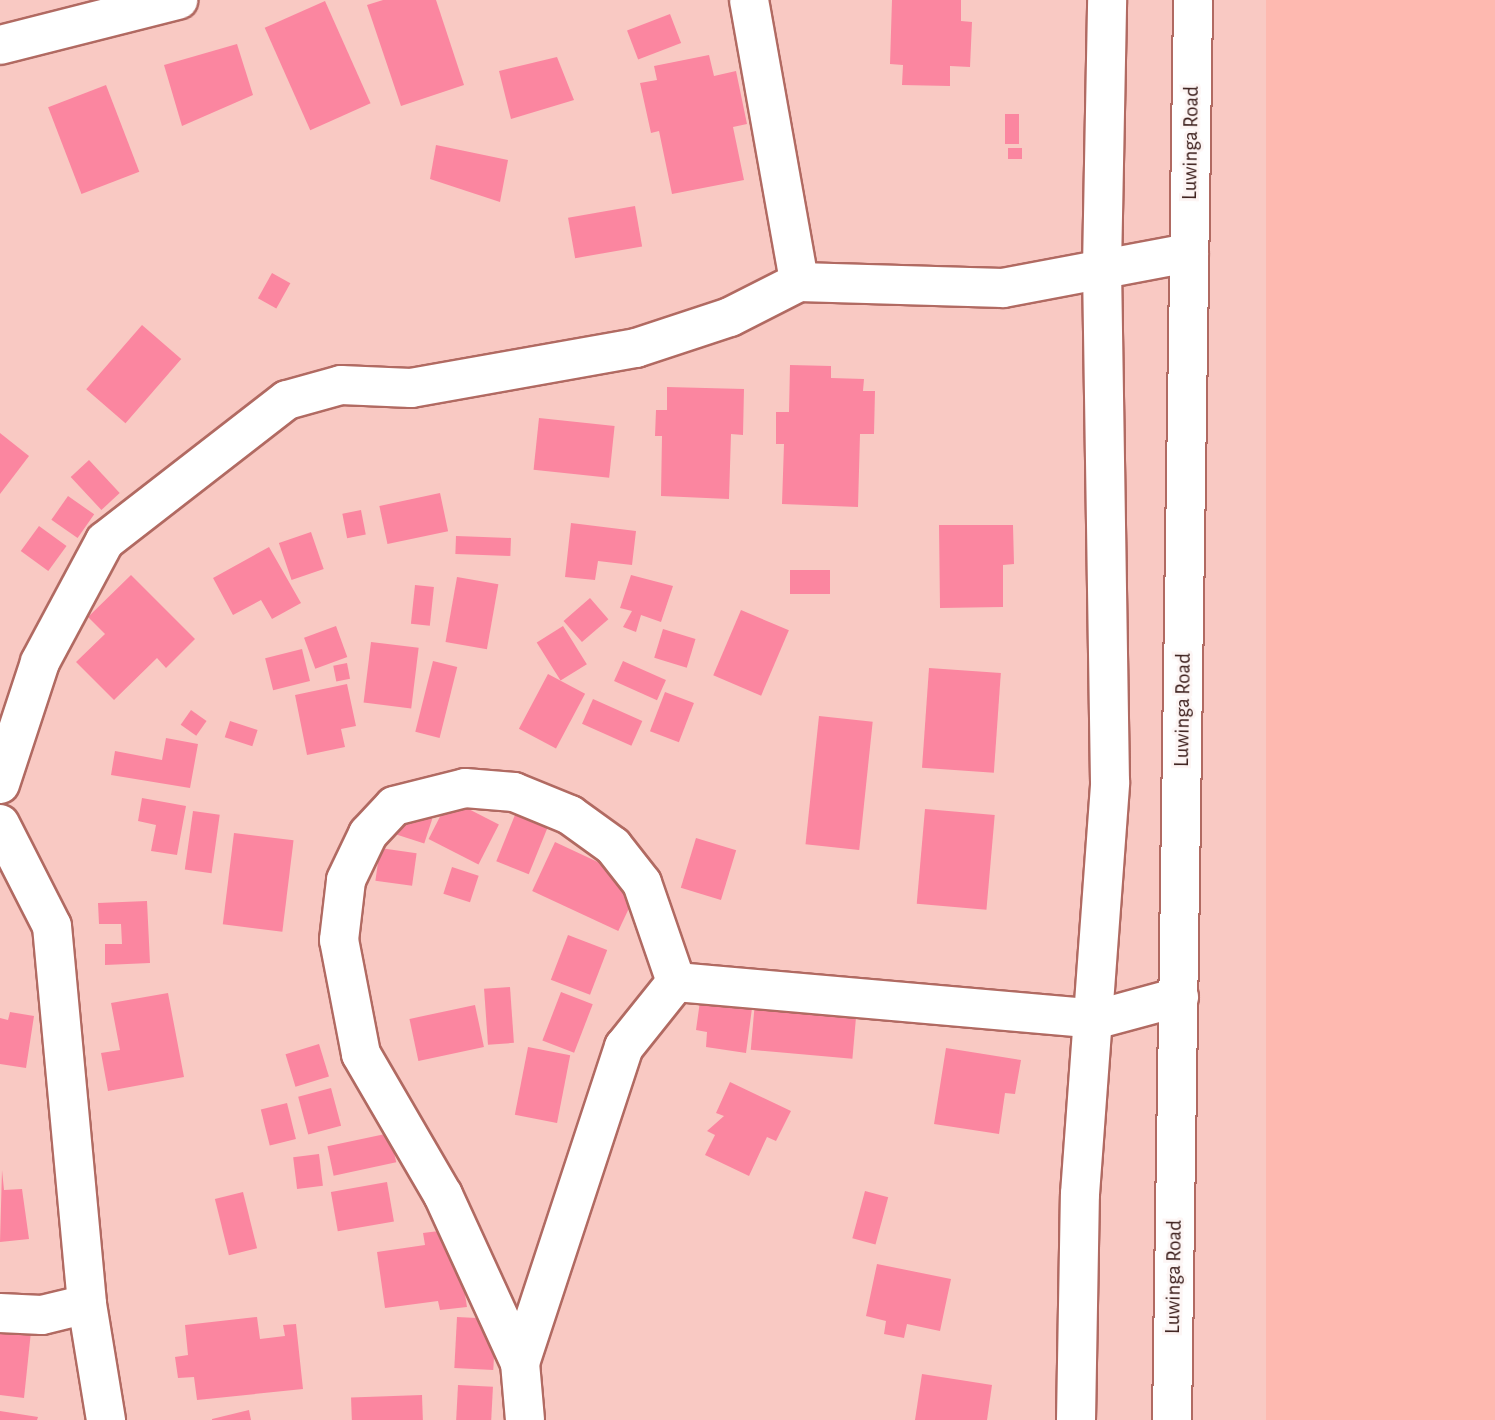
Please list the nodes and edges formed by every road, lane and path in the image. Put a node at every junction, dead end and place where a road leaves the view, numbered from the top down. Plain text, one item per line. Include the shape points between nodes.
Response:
1 (177, 0) edge
2 (749, 0) edge
3 (1107, 0) edge
4 (1193, 0) edge
5 (0, 45) edge
6 (1189, 253) junction
7 (1102, 268) junction
8 (799, 282) junction
9 (0, 784) edge
10 (0, 824) edge
11 (676, 982) junction
12 (1179, 997) junction
13 (1098, 1019) junction
14 (87, 1304) junction
15 (0, 1313) edge
16 (520, 1363) junction
17 (106, 1420) edge
18 (525, 1420) edge
19 (1076, 1420) edge
20 (1172, 1420) edge

1 - 5 main road
2 - 8 main road
3 - 7 main road
4 - 6 main road, Luwinga Road
6 - 7 main road
6 - 12 main road, Luwinga Road
7 - 8 main road via 1003,288
7 - 13 main road via 1111,782
8 - 9 main road via 730,317 636,348 411,388 341,385 287,400 105,541 40,662
10 - 14 main road via 52,926
11 - 13 main road
11 - 16 main road via 624,1047
11 - 16 main road via 642,883 613,846 570,815 514,792 465,788 394,806 368,834 346,880 339,940 361,1054 443,1195
12 - 13 main road
12 - 20 main road, Luwinga Road
13 - 19 main road via 1080,1194
14 - 15 main road via 42,1315
14 - 17 main road
16 - 18 main road

